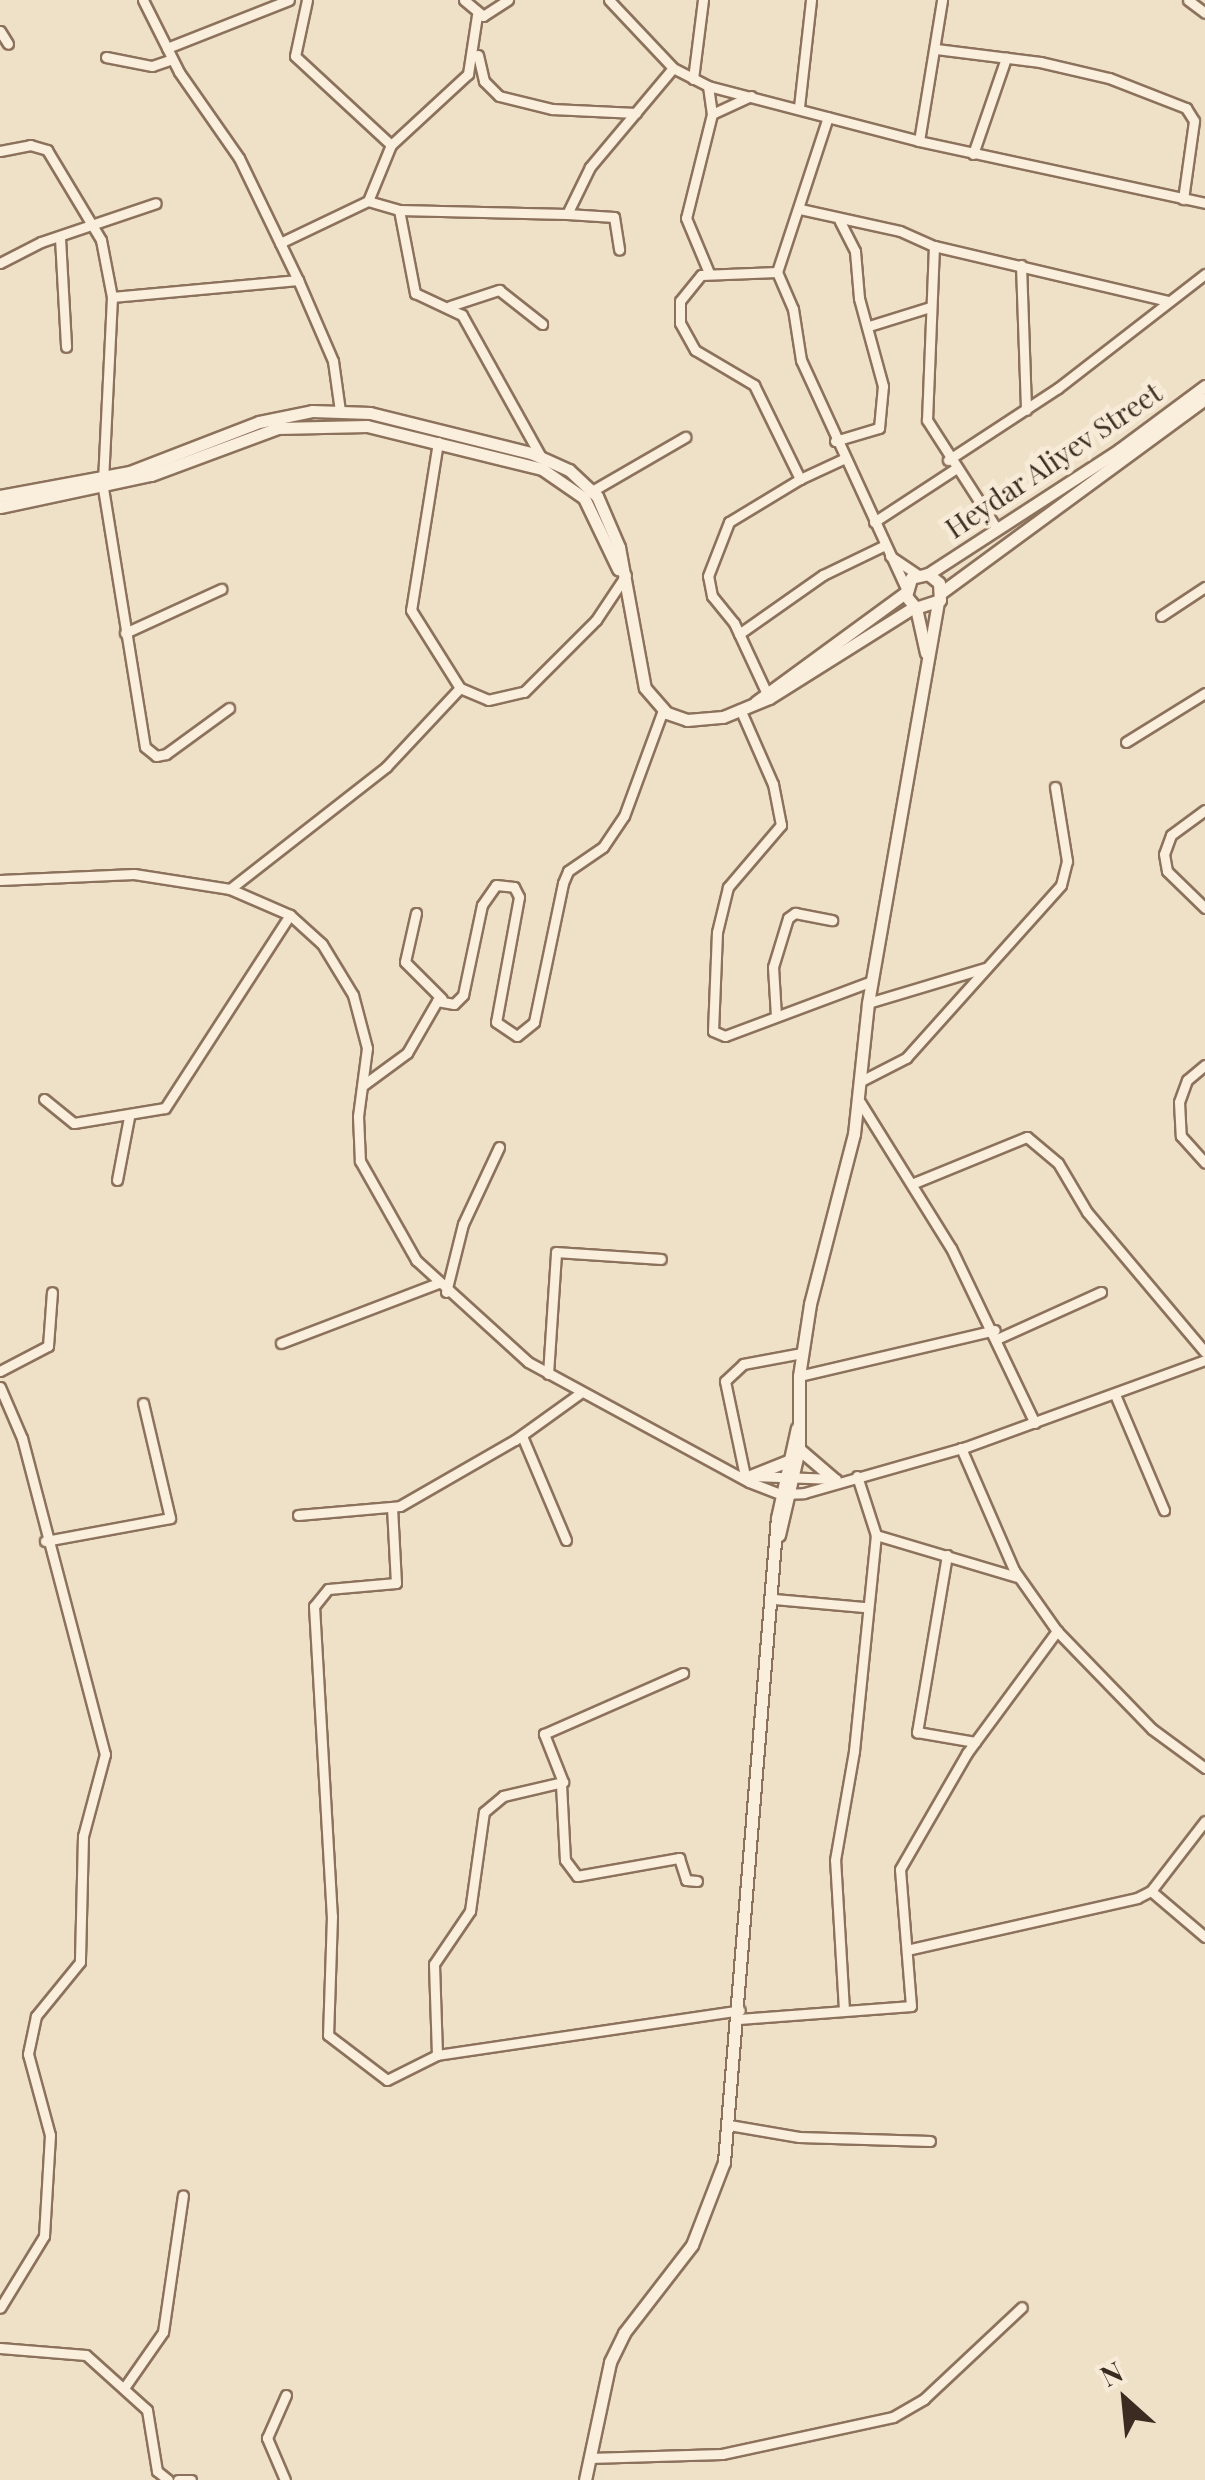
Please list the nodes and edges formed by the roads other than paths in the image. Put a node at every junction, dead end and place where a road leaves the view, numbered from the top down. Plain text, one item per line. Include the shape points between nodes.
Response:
1 (144, 0) edge
2 (288, 0) edge
3 (307, 0) edge
4 (464, 0) edge
5 (508, 0) edge
6 (609, 0) edge
7 (703, 0) edge
8 (810, 0) edge
9 (942, 0) edge
10 (1188, 0) edge
11 (1205, 13) edge
12 (477, 15) junction
13 (0, 31) edge
14 (8, 44) dead end
15 (476, 47) junction
16 (167, 48) junction
17 (936, 50) junction
18 (106, 58) dead end
19 (1006, 58) junction
20 (172, 59) junction
21 (673, 68) junction
22 (693, 79) junction
23 (708, 86) junction
24 (751, 96) junction
25 (799, 107) junction
26 (636, 113) junction
27 (712, 114) junction
28 (828, 117) junction
29 (918, 142) junction
30 (392, 145) junction
31 (0, 150) edge
32 (973, 154) junction
33 (1183, 198) junction
34 (368, 202) junction
35 (156, 203) dead end
36 (1205, 203) edge
37 (800, 209) junction
38 (399, 210) junction
39 (567, 214) junction
40 (840, 221) junction
41 (94, 225) junction
42 (60, 238) junction
43 (280, 243) junction
44 (934, 246) junction
45 (619, 250) dead end
46 (0, 263) edge
47 (1021, 265) junction
48 (709, 272) junction
49 (777, 272) junction
50 (1205, 274) edge
51 (298, 280) junction
52 (112, 298) junction
53 (1169, 300) junction
54 (450, 306) junction
55 (930, 307) junction
56 (542, 324) dead end
57 (869, 326) junction
58 (66, 346) dead end
59 (1205, 386) edge
60 (1204, 400) edge
61 (340, 410) junction
62 (1026, 410) junction
63 (268, 425) junction
64 (685, 437) dead end
65 (439, 439) junction
66 (835, 440) junction
67 (542, 458) junction
68 (843, 459) junction
69 (952, 465) junction
70 (800, 479) junction
71 (103, 483) junction
72 (592, 491) junction
73 (0, 496) edge
74 (0, 508) edge
75 (874, 522) junction
76 (997, 529) junction
77 (888, 550) junction
78 (923, 574) junction
79 (625, 579) junction
80 (1205, 587) edge
81 (221, 589) dead end
82 (906, 590) junction
83 (940, 598) junction
84 (915, 608) junction
85 (1160, 616) dead end
86 (125, 632) junction
87 (739, 634) junction
88 (926, 657) junction
89 (460, 688) junction
90 (1205, 693) edge
91 (763, 697) junction
92 (229, 708) dead end
93 (740, 709) junction
94 (663, 710) junction
95 (1126, 742) dead end
96 (1055, 787) dead end
97 (1205, 810) edge
98 (0, 880) edge
99 (230, 889) junction
100 (1205, 908) edge
101 (416, 913) dead end
102 (290, 915) junction
103 (832, 920) dead end
104 (987, 967) junction
105 (872, 981) junction
106 (442, 999) junction
107 (868, 1003) junction
108 (776, 1016) junction
109 (1205, 1065) edge
110 (861, 1081) junction
111 (362, 1086) junction
112 (44, 1099) dead end
113 (860, 1102) junction
114 (129, 1116) junction
115 (500, 1147) dead end
116 (1205, 1162) edge
117 (116, 1180) dead end
118 (914, 1183) junction
119 (662, 1259) dead end
120 (438, 1283) junction
121 (52, 1292) dead end
122 (446, 1292) junction
123 (1100, 1292) dead end
124 (997, 1334) junction
125 (281, 1342) dead end
126 (802, 1352) junction
127 (1205, 1352) edge
128 (1205, 1360) edge
129 (0, 1371) edge
130 (548, 1374) junction
131 (799, 1376) junction
132 (0, 1388) edge
133 (579, 1394) junction
134 (1116, 1396) junction
135 (143, 1402) dead end
136 (1035, 1424) junction
137 (798, 1428) junction
138 (522, 1436) junction
139 (961, 1448) junction
140 (800, 1449) junction
141 (788, 1461) junction
142 (743, 1476) junction
143 (856, 1476) junction
144 (838, 1480) junction
145 (788, 1481) junction
146 (786, 1494) junction
147 (392, 1507) junction
148 (1164, 1510) dead end
149 (298, 1515) dead end
150 (876, 1535) junction
151 (566, 1540) dead end
152 (46, 1541) junction
153 (947, 1554) junction
154 (1018, 1578) junction
155 (774, 1599) junction
156 (865, 1608) junction
157 (1058, 1631) junction
158 (683, 1674) dead end
159 (975, 1742) junction
160 (1205, 1768) edge
161 (561, 1784) junction
162 (1205, 1821) edge
163 (697, 1881) dead end
164 (1151, 1891) junction
165 (1205, 1937) edge
166 (911, 1950) junction
167 (844, 2010) junction
168 (740, 2014) junction
169 (437, 2056) junction
170 (729, 2125) junction
171 (930, 2141) dead end
172 (183, 2194) dead end
173 (1022, 2307) dead end
174 (0, 2308) edge
175 (0, 2348) edge
176 (124, 2388) junction
177 (286, 2395) dead end
178 (588, 2458) junction
179 (168, 2480) edge
180 (178, 2480) edge
181 (191, 2480) edge
182 (285, 2480) edge
183 (585, 2480) edge

1 - 16 street
2 - 16 street
3 - 30 street via 294,56
4 - 12 street
5 - 12 street
6 - 21 street
7 - 22 street
8 - 25 street
9 - 17 street
10 - 11 street
12 - 15 street
13 - 14 street
15 - 26 street via 484,81 499,96 552,109
15 - 30 street via 464,79
16 - 20 street
17 - 19 street
17 - 29 street
18 - 20 street via 152,66
19 - 32 street
19 - 33 street via 1109,78 1186,108 1194,121
20 - 43 street via 239,158
21 - 22 street
21 - 26 street
22 - 23 street
23 - 24 street
23 - 27 street
24 - 25 street
24 - 27 street
25 - 28 street
26 - 39 street via 590,168
27 - 48 street via 686,218
28 - 29 street
28 - 37 street
29 - 32 street
30 - 34 street
31 - 41 street via 46,150
32 - 33 street
33 - 36 street
34 - 38 street
34 - 43 street
35 - 41 street
37 - 40 street
37 - 49 street
38 - 39 street
38 - 54 street via 415,293 424,302
39 - 45 street via 611,215
40 - 44 street via 900,231
40 - 57 street via 855,251
41 - 42 street
41 - 52 street
42 - 46 street
42 - 58 street
43 - 51 street
44 - 47 street
44 - 55 street
47 - 53 street
47 - 62 street
48 - 49 street
48 - 70 street via 680,301 684,332 695,350 754,384
49 - 66 street via 793,309 798,350
50 - 53 street
51 - 52 street
51 - 61 street via 333,361
52 - 71 street
53 - 62 street
54 - 56 street via 498,290
54 - 67 street via 462,315
55 - 57 street
55 - 69 street via 925,410
57 - 66 street via 883,386 879,428
59 - 76 main road, Heydar Aliyev Street
60 - 83 main road, Heydar Aliyev Street
61 - 63 main road
61 - 67 main road via 434,426
62 - 69 street
63 - 65 main road via 335,424
63 - 71 main road
64 - 72 street
65 - 79 main road via 542,469 564,482 598,519
65 - 89 street via 411,610
66 - 68 street
67 - 72 main road
68 - 70 street
68 - 75 street
69 - 75 street
69 - 76 street
70 - 87 street via 735,517 716,546 709,588
71 - 73 main road
71 - 74 main road
71 - 86 street
72 - 79 main road via 615,532
75 - 77 street
76 - 78 main road, Heydar Aliyev Street
77 - 78 street
77 - 82 street
77 - 87 street via 823,575
78 - 82 main road, Heydar Aliyev Street
78 - 83 main road
79 - 89 street via 596,620 520,694 488,700
79 - 94 main road via 638,668
80 - 85 street
81 - 86 street
82 - 84 main road
82 - 91 main road, Heydar Aliyev Street
83 - 84 main road
83 - 88 main road
84 - 88 main road
84 - 91 main road
86 - 92 street via 149,752 156,756 180,746
87 - 91 street
88 - 105 main road
89 - 99 street via 378,774
90 - 95 street
91 - 93 main road
93 - 94 main road via 695,720
93 - 108 street via 773,784 781,824 728,887 717,932 710,1023 725,1036
94 - 106 street via 624,816 603,847 568,870 534,1022 516,1036 496,1022 518,898 508,884 486,894 463,995 454,1004
96 - 104 street via 1066,874
97 - 100 street via 1171,836 1164,854 1167,871
98 - 99 street via 134,874
99 - 102 street
101 - 106 street via 405,962
102 - 111 street via 322,944 354,994 368,1048
102 - 114 street via 171,1102
103 - 108 street via 795,913 788,918 774,966
104 - 107 street
104 - 110 street via 906,1058
105 - 107 main road
105 - 108 street
106 - 111 street via 407,1054
107 - 110 main road
109 - 116 street via 1187,1080 1178,1102 1182,1136
110 - 113 main road
111 - 120 street via 357,1139 366,1177 406,1248
112 - 114 street via 68,1122
113 - 118 street
113 - 126 main road
114 - 117 street
115 - 122 street via 463,1224
118 - 124 street
118 - 127 street via 1025,1135 1058,1163 1087,1212
119 - 130 street via 556,1252
120 - 122 street
120 - 125 street
121 - 129 street via 48,1346
122 - 130 street
123 - 124 street
124 - 131 street
124 - 136 street
126 - 131 main road
126 - 142 street via 743,1364 725,1381
128 - 134 street
130 - 133 street
131 - 137 main road
132 - 152 street via 22,1438
133 - 138 street
133 - 142 street
134 - 136 street
134 - 148 street
135 - 152 street via 170,1518
136 - 139 street
137 - 140 main road
137 - 141 main road
138 - 147 street
138 - 151 street
139 - 143 street
139 - 154 street
140 - 144 main road
140 - 145 main road
141 - 142 main road
141 - 145 main road
142 - 145 street
142 - 146 street
143 - 144 street
143 - 150 street
144 - 145 street
144 - 146 street
145 - 146 main road
146 - 155 main road
147 - 149 street
147 - 169 street via 396,1583 328,1588 314,1606 332,1916 326,2029 387,2080
150 - 153 street
150 - 156 street
152 - 174 street via 105,1754 88,1799 80,1864 80,1962 36,2016 28,2054 50,2135 44,2236
153 - 154 street
153 - 159 street via 916,1732
154 - 157 street
155 - 156 street
155 - 168 main road
156 - 167 street via 854,1751 835,1860
157 - 159 street
157 - 160 street via 1152,1730
158 - 161 street via 544,1734
159 - 166 street via 900,1869 898,1894
161 - 163 street via 565,1860 576,1876 679,1858 686,1880
161 - 169 street via 502,1796 484,1812 470,1911 434,1964
162 - 164 street
164 - 165 street
164 - 166 street
166 - 167 street via 912,2006
167 - 168 street
168 - 169 street
168 - 170 main road
170 - 171 street via 799,2137
170 - 178 main road via 702,2227 610,2362
172 - 176 street via 162,2336
173 - 178 street via 924,2399 893,2416 722,2454
175 - 176 street via 79,2351
176 - 179 street via 147,2410 156,2471
177 - 182 street via 268,2438
178 - 183 main road
180 - 181 street

